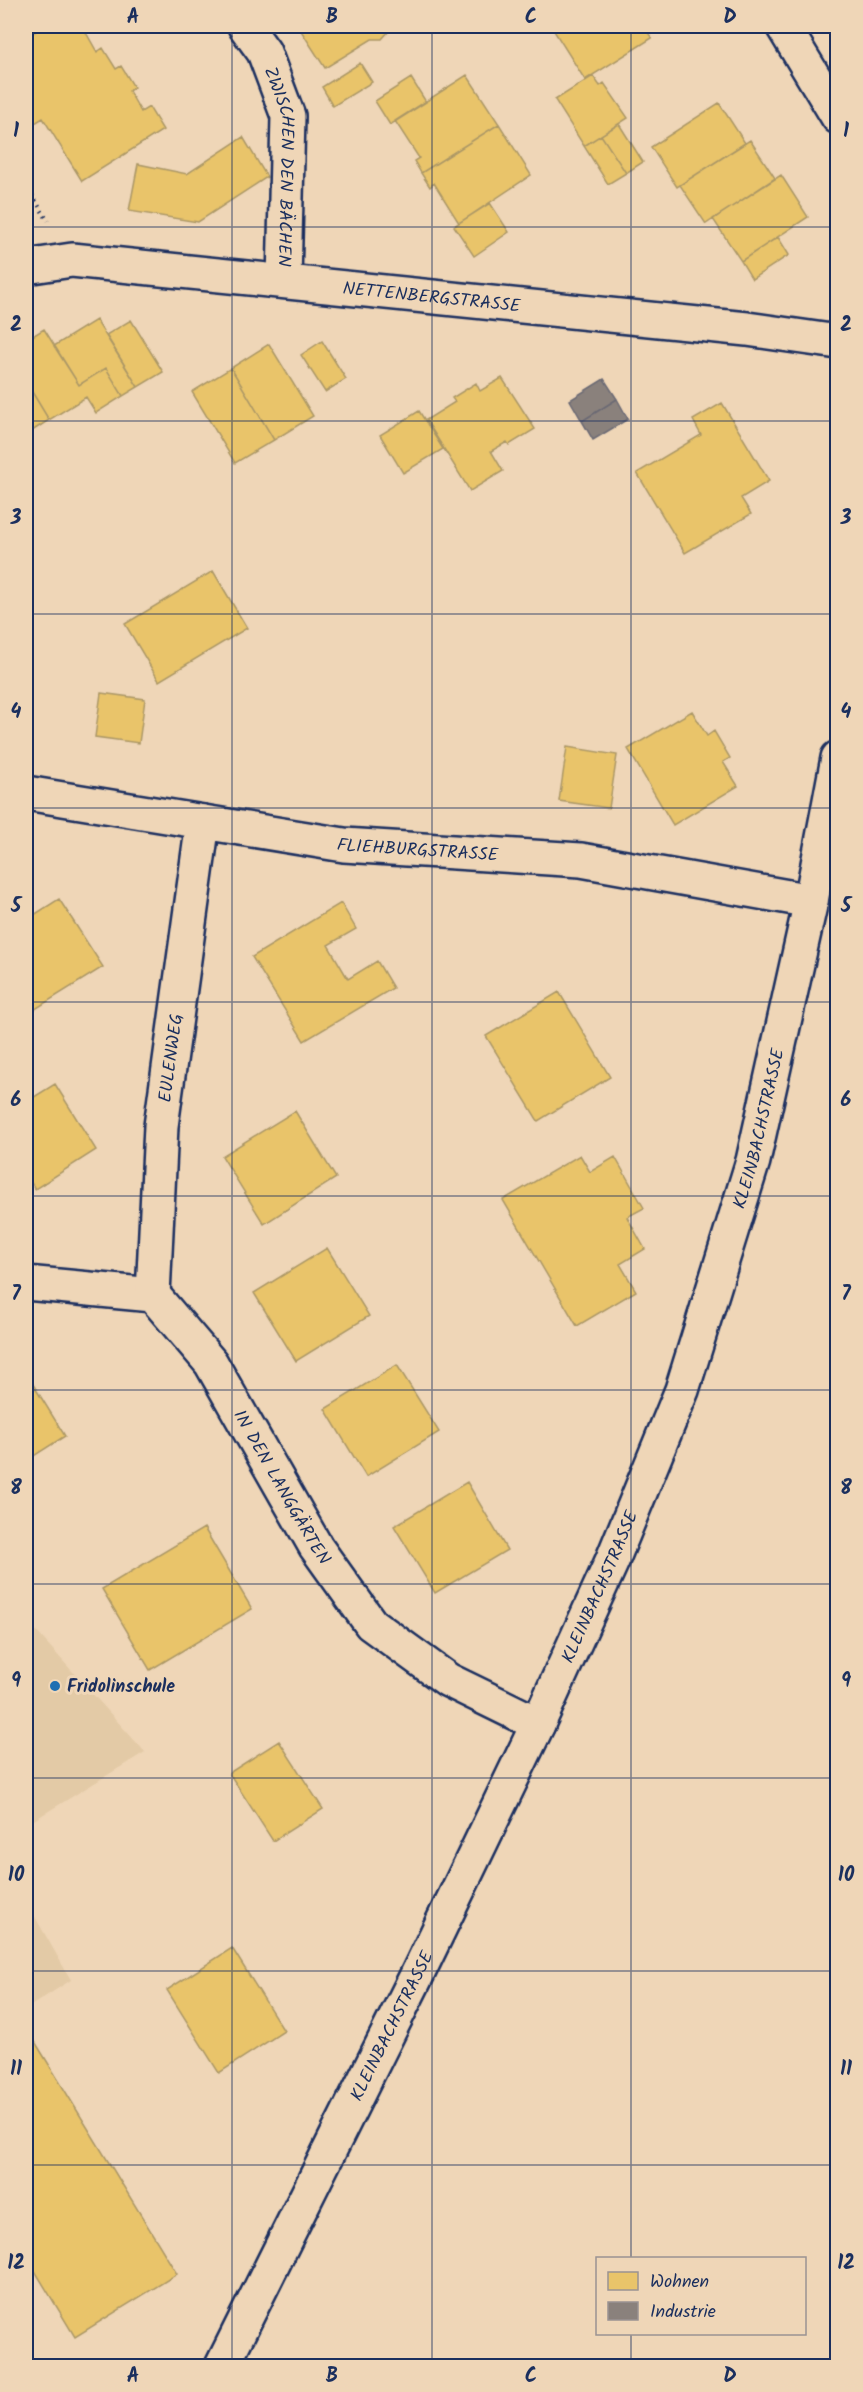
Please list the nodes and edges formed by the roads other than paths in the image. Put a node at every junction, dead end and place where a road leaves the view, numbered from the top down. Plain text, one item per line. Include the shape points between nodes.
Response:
1 (245, 26) edge
2 (783, 26) edge
3 (837, 117) edge
4 (26, 267) edge
5 (284, 281) junction
6 (837, 342) edge
7 (837, 758) edge
8 (26, 793) edge
9 (203, 822) junction
10 (811, 901) junction
11 (26, 1283) edge
12 (153, 1295) junction
13 (538, 1724) junction
14 (222, 2367) edge

1 - 5 street, ZWISCHEN DEN BÄCHEN via 264,52 288,116
2 - 3 street
4 - 5 street, NETTENBERGSTRASSE via 72,260
5 - 6 street, NETTENBERGSTRASSE via 747,329
7 - 10 street, KLEINBACHSTRASSE
8 - 9 street, FLIEHBURGSTRASSE
9 - 10 street, FLIEHBURGSTRASSE via 344,845 581,860
9 - 12 street, EULENWEG via 161,1126
10 - 13 street, KLEINBACHSTRASSE via 753,1161 682,1390 612,1561
11 - 12 street
12 - 13 street, IN DEN LANGGÄRTEN via 211,1363 316,1547 371,1624 448,1680
13 - 14 street, KLEINBACHSTRASSE

